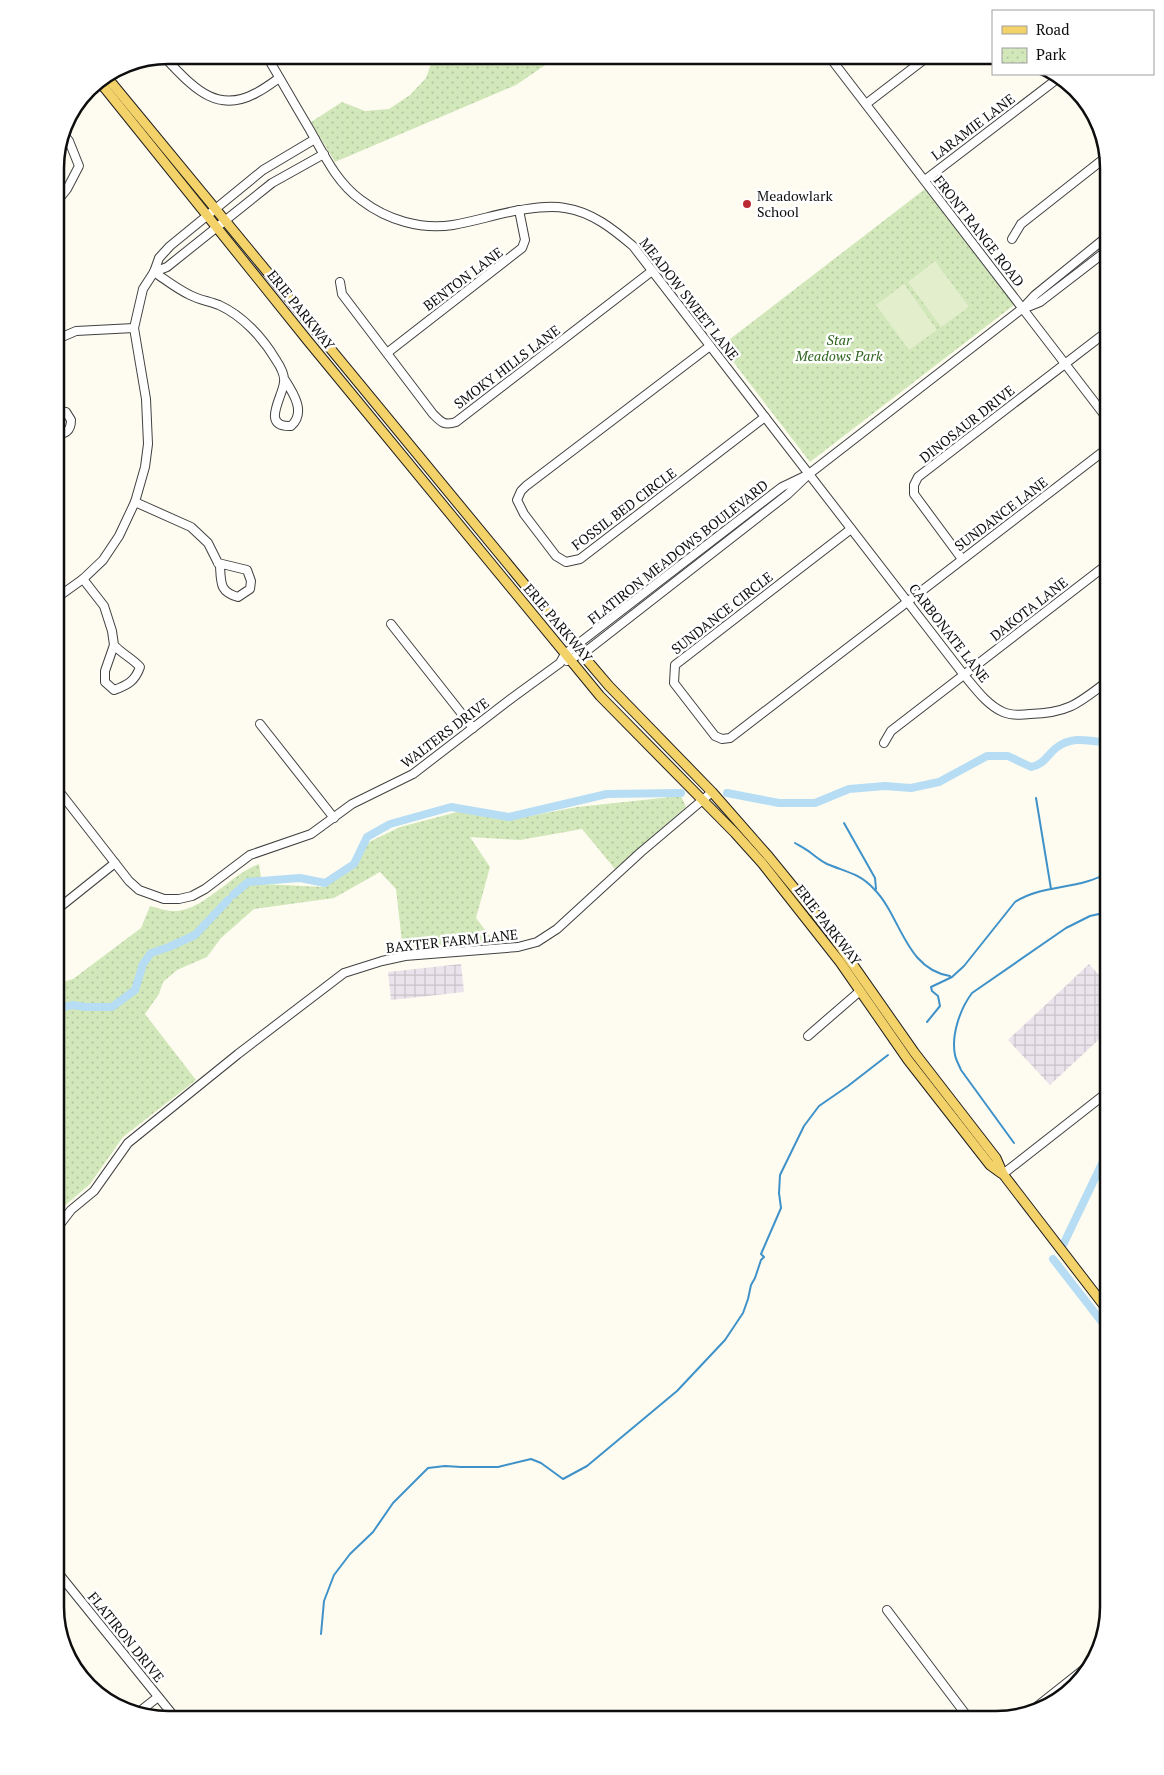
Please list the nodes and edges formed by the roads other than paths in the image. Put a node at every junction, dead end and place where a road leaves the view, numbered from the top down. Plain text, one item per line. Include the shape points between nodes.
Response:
1 (171, 64) edge
2 (271, 64) edge
3 (835, 64) edge
4 (918, 64) edge
5 (279, 78) junction
6 (110, 81) edge
7 (1054, 81) edge
8 (103, 86) edge
9 (866, 104) junction
10 (68, 139) edge
11 (315, 139) junction
12 (324, 154) junction
13 (1100, 162) edge
14 (924, 180) junction
15 (64, 194) edge
16 (215, 208) junction
17 (519, 210) junction
18 (208, 215) junction
19 (225, 220) junction
20 (217, 226) junction
21 (1012, 239) dead end
22 (1100, 242) edge
23 (1100, 256) edge
24 (154, 272) junction
25 (652, 272) junction
26 (340, 282) dead end
27 (1023, 308) junction
28 (134, 328) junction
29 (64, 336) edge
30 (1100, 337) edge
31 (710, 346) junction
32 (387, 353) junction
33 (1065, 364) junction
34 (284, 380) junction
35 (1100, 409) edge
36 (64, 412) edge
37 (764, 417) junction
38 (64, 433) edge
39 (1100, 454) edge
40 (809, 474) junction
41 (135, 502) junction
42 (851, 529) junction
43 (962, 559) junction
44 (218, 563) junction
45 (1100, 571) edge
46 (84, 580) junction
47 (64, 593) edge
48 (908, 602) junction
49 (391, 624) dead end
50 (114, 645) junction
51 (579, 650) junction
52 (565, 659) junction
53 (964, 675) junction
54 (1100, 687) edge
55 (260, 724) dead end
56 (473, 728) junction
57 (884, 743) dead end
58 (712, 792) junction
59 (64, 798) edge
60 (703, 800) junction
61 (334, 818) junction
62 (115, 863) junction
63 (64, 903) edge
64 (860, 991) junction
65 (808, 1036) dead end
66 (1100, 1098) edge
67 (1003, 1174) junction
68 (64, 1219) edge
69 (1100, 1300) edge
70 (64, 1580) edge
71 (887, 1610) dead end
72 (1072, 1679) edge
73 (1052, 1695) edge
74 (158, 1698) junction
75 (144, 1708) edge
76 (169, 1711) edge
77 (963, 1711) edge

1 - 5 street via 197,90 220,100 243,99
2 - 5 street, MEADOW SWEET LANE
3 - 9 street, FRONT RANGE ROAD
4 - 9 street
5 - 11 street, MEADOW SWEET LANE
6 - 16 main road, ERIE PARKWAY
7 - 14 street, LARAMIE LANE
8 - 18 main road, ERIE PARKWAY
9 - 14 street, FRONT RANGE ROAD
10 - 15 street via 79,166
11 - 12 street, MEADOW SWEET LANE
11 - 16 street via 263,170
12 - 17 street, MEADOW SWEET LANE via 335,173 360,200 404,222 452,225
12 - 19 street via 272,183
13 - 21 street via 1021,224
14 - 27 street, FRONT RANGE ROAD
16 - 18 street
16 - 19 main road, ERIE PARKWAY
17 - 25 street, MEADOW SWEET LANE via 565,208 593,217 613,228 633,246
17 - 32 street, BENTON LANE via 525,240 522,248
18 - 20 main road, ERIE PARKWAY
18 - 24 street via 170,246 159,258
19 - 20 street
19 - 51 main road, ERIE PARKWAY
20 - 24 street via 168,267
20 - 52 main road, ERIE PARKWAY
22 - 27 street, FLATIRON MEADOWS BOULEVARD
23 - 27 street, FLATIRON MEADOWS BOULEVARD via 1040,302
24 - 28 street via 143,289
24 - 34 street via 190,296 237,316 270,349
25 - 31 street, MEADOW SWEET LANE
25 - 32 street, SMOKY HILLS LANE via 449,425 433,414
26 - 32 street, SMOKY HILLS LANE via 342,294
27 - 33 street, FRONT RANGE ROAD
27 - 40 street, FLATIRON MEADOWS BOULEVARD
28 - 29 street via 76,331
28 - 41 street via 146,399 148,444 146,467
30 - 33 street, DINOSAUR DRIVE
31 - 37 street, MEADOW SWEET LANE
31 - 37 street, FOSSIL BED CIRCLE via 521,491 517,500 519,507 540,535 556,556 566,562 580,560
33 - 35 street, FRONT RANGE ROAD
33 - 43 street, DINOSAUR DRIVE via 918,477 914,494
34 - 34 street via 274,414 280,424 291,426 298,419 299,410
36 - 38 street via 71,420 70,429
37 - 40 street, MEADOW SWEET LANE
39 - 43 street, SUNDANCE LANE
40 - 42 street, CARBONATE LANE
40 - 51 street, FLATIRON MEADOWS BOULEVARD via 782,487
41 - 44 street via 191,527 208,543
41 - 46 street via 119,536
42 - 48 street, CARBONATE LANE
42 - 48 street, SUNDANCE CIRCLE via 675,665 674,683 715,736 730,738
43 - 48 street, SUNDANCE LANE
44 - 44 street via 222,586 228,594 238,597 250,589 247,570
45 - 53 street, DAKOTA LANE
46 - 47 street
46 - 50 street via 104,606
48 - 53 street, CARBONATE LANE
49 - 56 street
50 - 50 street via 105,671 105,682 114,690 136,678 140,667
51 - 52 street, FLATIRON MEADOWS BOULEVARD
51 - 58 main road, ERIE PARKWAY
52 - 56 street, WALTERS DRIVE
52 - 60 main road, ERIE PARKWAY
53 - 54 street, CARBONATE LANE via 986,700 1004,712 1026,714 1071,708
53 - 57 street, DAKOTA LANE via 891,731
55 - 61 street
56 - 61 street, WALTERS DRIVE via 413,774 352,804
58 - 60 street, BAXTER FARM LANE
58 - 67 main road, ERIE PARKWAY via 835,938 914,1052 996,1158
59 - 62 street, WALTERS DRIVE
60 - 64 main road, ERIE PARKWAY via 767,870
60 - 68 street, BAXTER FARM LANE via 640,852 557,929 538,942 518,947 405,956 344,973 128,1143 94,1191
61 - 62 street, WALTERS DRIVE via 311,834 250,855 192,896 164,899 139,890
62 - 63 street
64 - 65 street
64 - 67 main road, ERIE PARKWAY via 903,1053 990,1165
66 - 67 street
67 - 69 main road, ERIE PARKWAY
70 - 74 street, FLATIRON DRIVE
71 - 77 street
72 - 73 street
74 - 75 street
74 - 76 street, FLATIRON DRIVE

